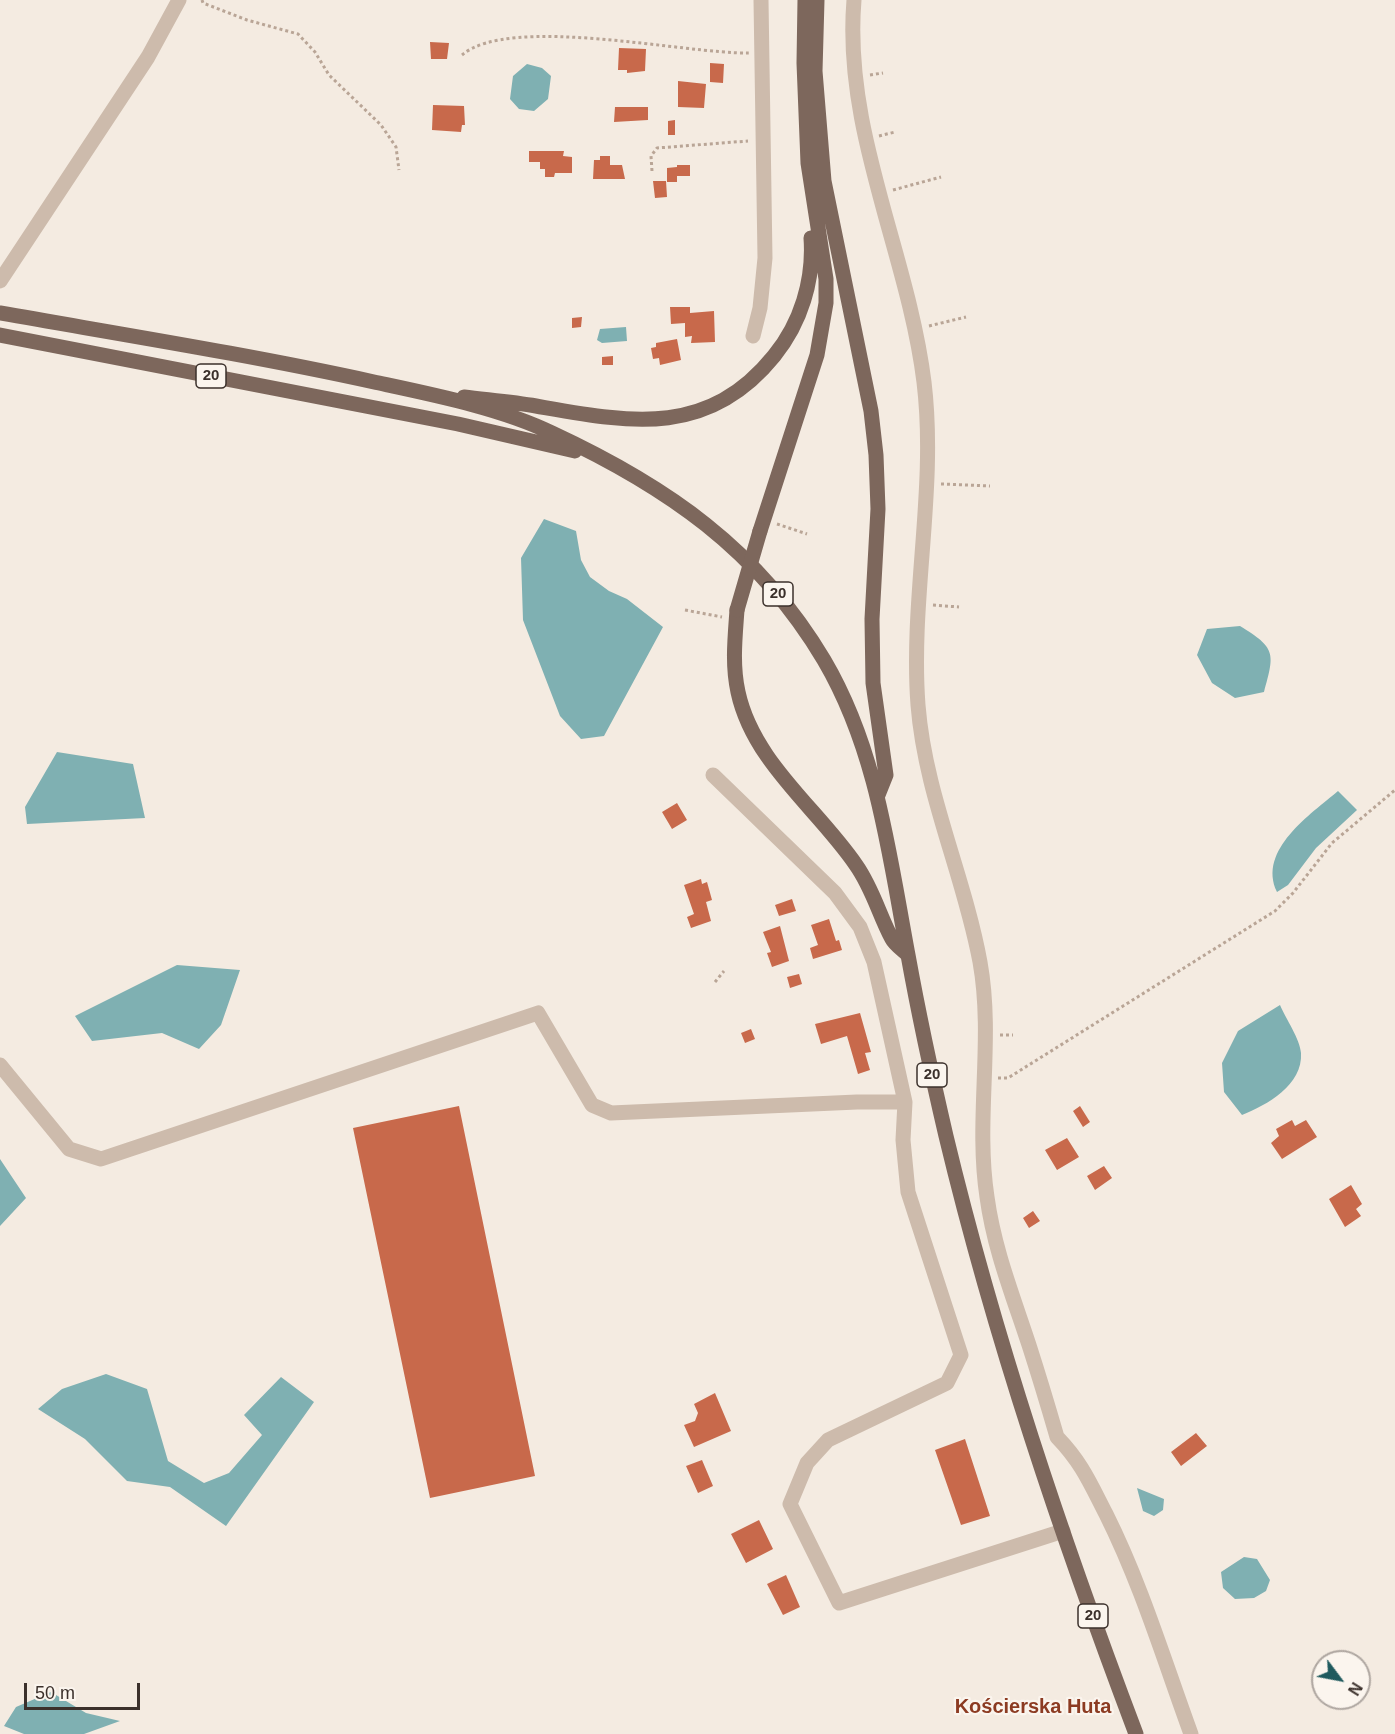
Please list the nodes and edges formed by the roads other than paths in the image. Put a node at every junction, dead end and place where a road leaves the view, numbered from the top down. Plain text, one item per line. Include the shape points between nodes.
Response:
1 (179, 0) edge
2 (761, 0) edge
3 (805, 0) edge
4 (817, 0) edge
5 (854, 0) edge
6 (817, 223) junction
7 (0, 281) edge
8 (0, 313) edge
9 (0, 335) edge
10 (753, 336) dead end
11 (408, 389) junction
12 (601, 458) junction
13 (713, 775) dead end
14 (878, 795) junction
15 (908, 955) junction
16 (0, 1065) edge
17 (905, 1102) junction
18 (1063, 1531) junction
19 (1136, 1734) edge
20 (1191, 1734) edge

1 - 7 street via 148,57
2 - 10 street via 765,258
3 - 6 main road via 808,163
4 - 14 main road via 815,71 824,181 871,411 876,455 873,683 886,775
5 - 20 street via 856,98 915,330 924,381 928,432 916,668 933,797 973,927 981,967 986,1196 998,1252 1057,1437 1091,1480 1123,1547
6 - 11 main road via 811,235 809,282 791,331 750,382 701,410 661,420 632,421
6 - 15 main road, bridge via 826,279 823,326 736,615 734,660 738,694 755,735 778,771 858,867 878,902 892,940
8 - 11 main road, 20 via 301,366
9 - 12 main road, 20 via 458,424
11 - 12 main road, 20 via 528,422
12 - 14 main road, 20 via 671,497 723,536 768,582 795,615 838,686
13 - 17 street via 835,893 860,927 874,962
14 - 15 main road, 20
15 - 18 main road, 20 via 933,1079 986,1293
16 - 17 street via 69,1149 101,1158 537,1014 592,1105 611,1113
17 - 18 street via 903,1140 909,1192 961,1355 947,1383 828,1440 807,1463 790,1504 839,1603
18 - 19 main road, 20

